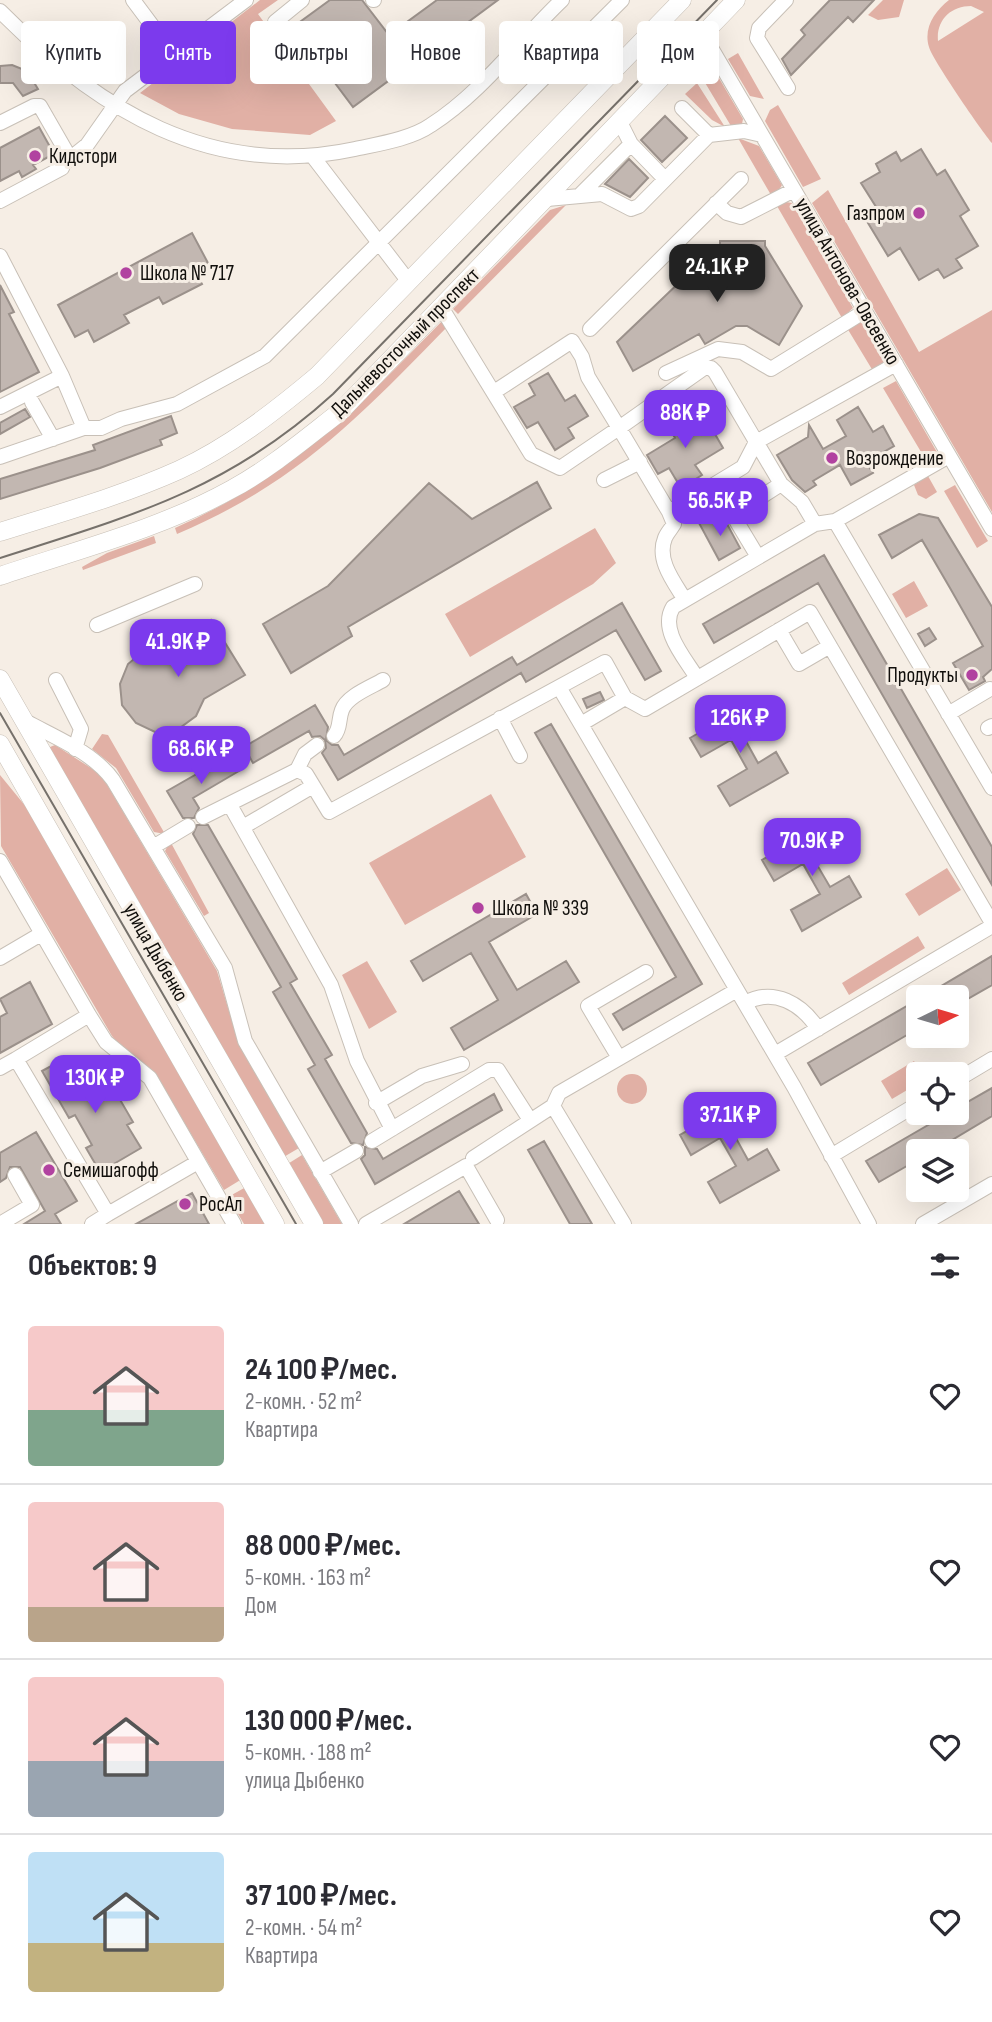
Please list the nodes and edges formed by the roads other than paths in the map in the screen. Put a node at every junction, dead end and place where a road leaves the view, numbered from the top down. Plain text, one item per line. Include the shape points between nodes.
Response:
1 (133, 0) edge
2 (246, 0) edge
3 (302, 0) edge
4 (562, 0) edge
5 (622, 0) edge
6 (681, 0) edge
7 (736, 0) edge
8 (786, 0) edge
9 (0, 11) edge
10 (149, 21) edge
11 (219, 21) edge
12 (276, 21) edge
13 (716, 21) edge
14 (719, 61) edge
15 (140, 80) edge
16 (656, 84) edge
17 (788, 88) dead end
18 (115, 104) junction
19 (682, 108) dead end
20 (620, 122) junction
21 (0, 124) edge
22 (709, 135) junction
23 (762, 135) junction
24 (631, 145) junction
25 (314, 158) junction
26 (67, 161) junction
27 (741, 178) dead end
28 (665, 179) junction
29 (794, 190) junction
30 (582, 194) junction
31 (548, 199) junction
32 (0, 201) edge
33 (716, 203) junction
34 (381, 242) junction
35 (0, 256) edge
36 (409, 282) junction
37 (441, 307) junction
38 (865, 311) junction
39 (590, 329) dead end
40 (896, 365) junction
41 (666, 373) dead end
42 (62, 376) junction
43 (494, 392) junction
44 (32, 402) dead end
45 (0, 407) edge
46 (84, 428) junction
47 (619, 428) junction
48 (53, 439) junction
49 (756, 442) junction
50 (949, 456) junction
51 (0, 457) edge
52 (640, 463) junction
53 (604, 480) dead end
54 (781, 484) junction
55 (702, 492) junction
56 (669, 512) junction
57 (736, 513) junction
58 (835, 522) junction
59 (815, 524) junction
60 (992, 529) edge
61 (0, 531) edge
62 (758, 557) junction
63 (0, 576) edge
64 (195, 584) dead end
65 (685, 600) junction
66 (97, 625) dead end
67 (779, 630) junction
68 (830, 646) junction
69 (697, 678) junction
70 (0, 679) edge
71 (56, 680) dead end
72 (383, 680) dead end
73 (559, 687) junction
74 (990, 689) dead end
75 (625, 698) junction
76 (948, 714) junction
77 (500, 718) junction
78 (25, 722) junction
79 (581, 724) junction
80 (334, 736) dead end
81 (0, 744) edge
82 (317, 745) dead end
83 (75, 749) junction
84 (520, 756) dead end
85 (297, 770) junction
86 (313, 786) junction
87 (992, 789) edge
88 (230, 805) junction
89 (204, 817) dead end
90 (188, 826) dead end
91 (243, 827) junction
92 (153, 847) junction
93 (0, 861) edge
94 (4, 880) edge
95 (992, 891) edge
96 (978, 900) junction
97 (992, 925) edge
98 (41, 934) junction
99 (0, 958) edge
100 (646, 972) dead end
101 (741, 996) junction
102 (89, 1015) junction
103 (818, 1029) junction
104 (775, 1054) junction
105 (16, 1059) junction
106 (619, 1059) junction
107 (992, 1059) edge
108 (462, 1064) dead end
109 (0, 1068) edge
110 (969, 1073) edge
111 (376, 1103) junction
112 (552, 1106) junction
113 (906, 1111) edge
114 (530, 1120) junction
115 (392, 1129) junction
116 (372, 1141) dead end
117 (356, 1151) dead end
118 (831, 1156) junction
119 (473, 1158) dead end
120 (198, 1162) junction
121 (320, 1172) junction
122 (15, 1175) dead end
123 (992, 1184) edge
124 (108, 1214) junction
125 (497, 1220) dead end
126 (0, 1224) edge
127 (92, 1224) edge
128 (234, 1224) edge
129 (275, 1224) edge
130 (314, 1224) edge
131 (351, 1224) edge
132 (366, 1224) edge
133 (625, 1224) edge
134 (869, 1224) edge
135 (923, 1224) edge

1 - 10 street
2 - 11 street
3 - 12 street
4 - 25 street via 430,127
5 - 34 street
6 - 36 main road, Дальневосточный проспект
7 - 13 main road, Дальневосточный проспект
8 - 17 street via 759,28 757,38
9 - 18 street via 61,67
14 - 23 street, улица Антонова-Овсеенко
15 - 18 street
16 - 20 main road, Дальневосточный проспект
18 - 25 street via 190,142 239,153
18 - 26 street via 87,145
19 - 22 street
20 - 24 street
20 - 31 main road, Дальневосточный проспект
21 - 26 street via 40,106 67,153
22 - 23 street via 744,131
22 - 28 street
23 - 29 street, улица Антонова-Овсеенко
24 - 28 street
24 - 30 street
25 - 34 street
26 - 32 street
27 - 33 street
28 - 30 street via 631,209 601,194
29 - 33 street via 741,217
29 - 38 street, улица Антонова-Овсеенко
30 - 31 street
31 - 37 main road, Дальневосточный проспект
33 - 39 street
34 - 36 street
34 - 46 street via 265,356 177,404 101,428
35 - 42 street
36 - 61 main road, Дальневосточный проспект via 317,376 273,413 220,447 136,487
37 - 43 street
37 - 63 main road, Дальневосточный проспект via 341,411 232,489 163,521
38 - 40 street, улица Антонова-Овсеенко
38 - 41 street via 771,369 742,352 718,349
40 - 49 street
40 - 50 street, улица Антонова-Овсеенко
42 - 45 street
42 - 46 street
43 - 47 street via 531,454 560,468
43 - 47 street via 572,341
44 - 48 street
46 - 48 street
47 - 49 street via 704,368 711,368
47 - 52 street
48 - 51 street
49 - 54 street
49 - 55 street via 743,467
50 - 58 street
50 - 60 street, улица Антонова-Овсеенко
52 - 53 street
52 - 56 street
54 - 57 street
54 - 59 street via 802,502
55 - 56 street
55 - 57 street via 716,505
56 - 65 street via 674,524 662,550 666,569
57 - 62 street
58 - 59 street
58 - 76 street
59 - 62 street
62 - 65 street
64 - 66 street
65 - 69 street via 673,607 668,626
67 - 68 street via 799,664
67 - 68 street via 810,612
67 - 69 street
68 - 96 street
69 - 75 street via 645,709
70 - 78 main road, улица Дыбенко
71 - 83 street via 81,729
72 - 80 street via 348,701
73 - 75 street via 605,662
73 - 77 street
73 - 79 street
74 - 76 street
75 - 79 street
76 - 87 street
77 - 84 street
77 - 86 street via 329,812
78 - 83 street
78 - 130 main road, улица Дыбенко
79 - 101 street
81 - 129 main road, улица Дыбенко
82 - 85 street via 305,754
83 - 92 street via 107,772
85 - 86 street via 306,774
85 - 88 street
86 - 91 street
88 - 89 street
88 - 91 street
90 - 92 street
91 - 111 street via 331,985
92 - 121 street via 225,968 245,1041
93 - 94 street
94 - 98 street
95 - 96 street
96 - 97 street
97 - 103 street
98 - 99 street
98 - 102 street
100 - 106 street via 588,1006
101 - 103 street via 788,999 809,1015
101 - 104 street
101 - 106 street
102 - 105 street
102 - 120 street via 106,1042 150,1078
103 - 104 street
104 - 118 street
105 - 109 street
105 - 124 street
106 - 112 street via 559,1093
107 - 110 street
108 - 111 street via 422,1076
111 - 115 street
112 - 114 street
112 - 133 street
113 - 118 street
114 - 115 street via 505,1076 489,1070
114 - 119 street
115 - 116 street
117 - 121 street
118 - 134 street
120 - 124 street
120 - 128 street
121 - 131 street
122 - 126 street via 32,1205
123 - 135 street
124 - 127 street
125 - 132 street via 466,1166

